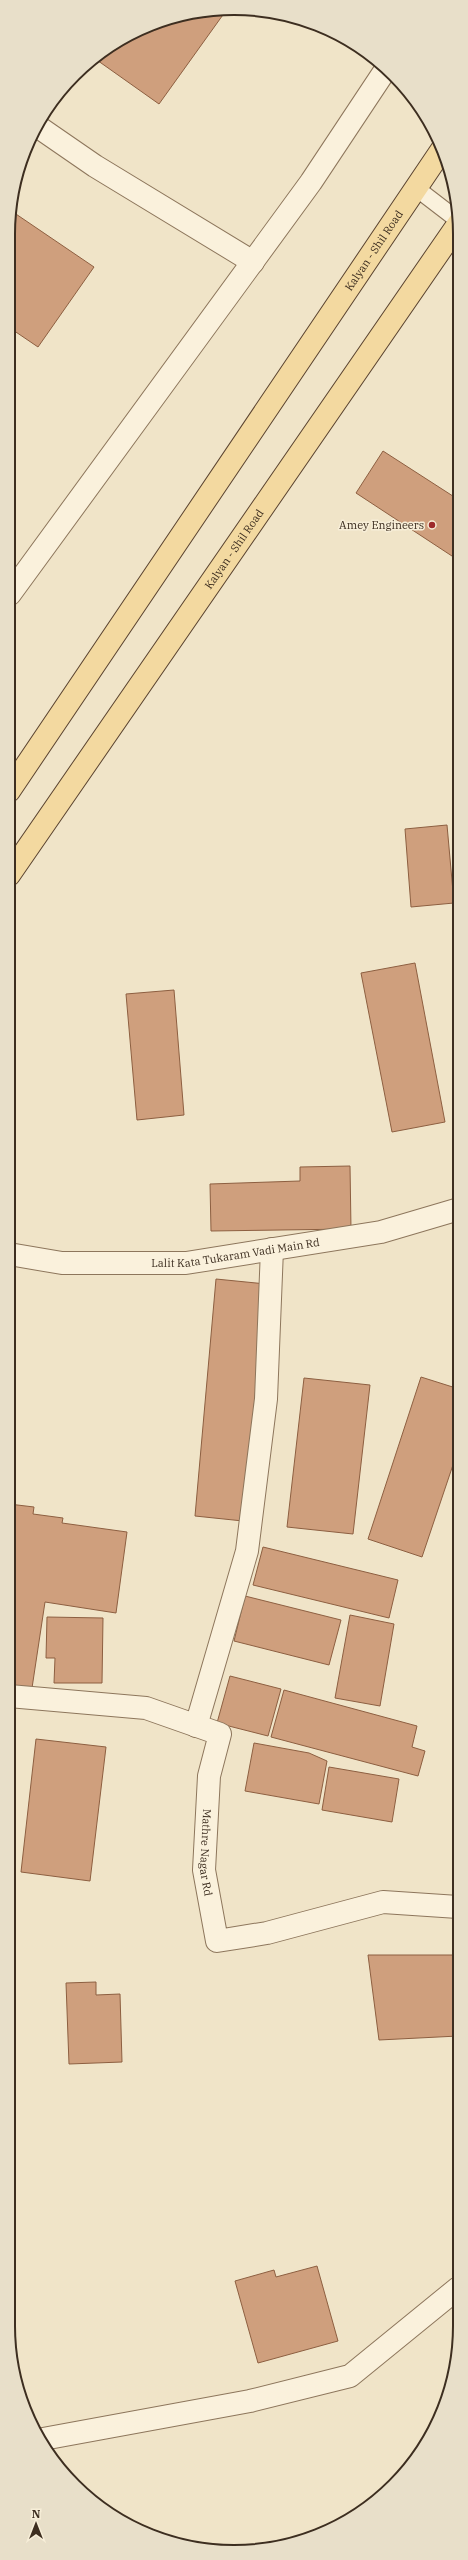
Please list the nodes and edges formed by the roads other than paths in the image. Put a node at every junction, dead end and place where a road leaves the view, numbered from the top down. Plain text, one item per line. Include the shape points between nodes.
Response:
1 (383, 74) edge
2 (41, 130) edge
3 (438, 155) edge
4 (416, 188) junction
5 (452, 216) edge
6 (453, 232) edge
7 (253, 262) junction
8 (15, 587) edge
9 (15, 782) edge
10 (15, 866) edge
11 (453, 1212) edge
12 (272, 1249) junction
13 (15, 1255) edge
14 (15, 1697) edge
15 (196, 1726) junction
16 (453, 1907) edge
17 (453, 2292) edge
18 (46, 2439) edge

1 - 7 street via 311,182
2 - 7 street via 95,166
3 - 4 main road, Kalyan - Shil Road
4 - 5 lane
4 - 9 main road, Kalyan - Shil Road
6 - 10 main road, Kalyan - Shil Road
7 - 8 street
11 - 12 street, Lalit Kata Tukaram Vadi Main Rd via 382,1232
12 - 13 street, Lalit Kata Tukaram Vadi Main Rd via 186,1263 62,1263
12 - 15 street via 266,1399 247,1551
14 - 15 street, Mathre Nagar Rd via 146,1708
15 - 16 street, Mathre Nagar Rd via 220,1734 209,1776 204,1870 217,1941 267,1933 383,1902
17 - 18 street via 350,2376 250,2401

